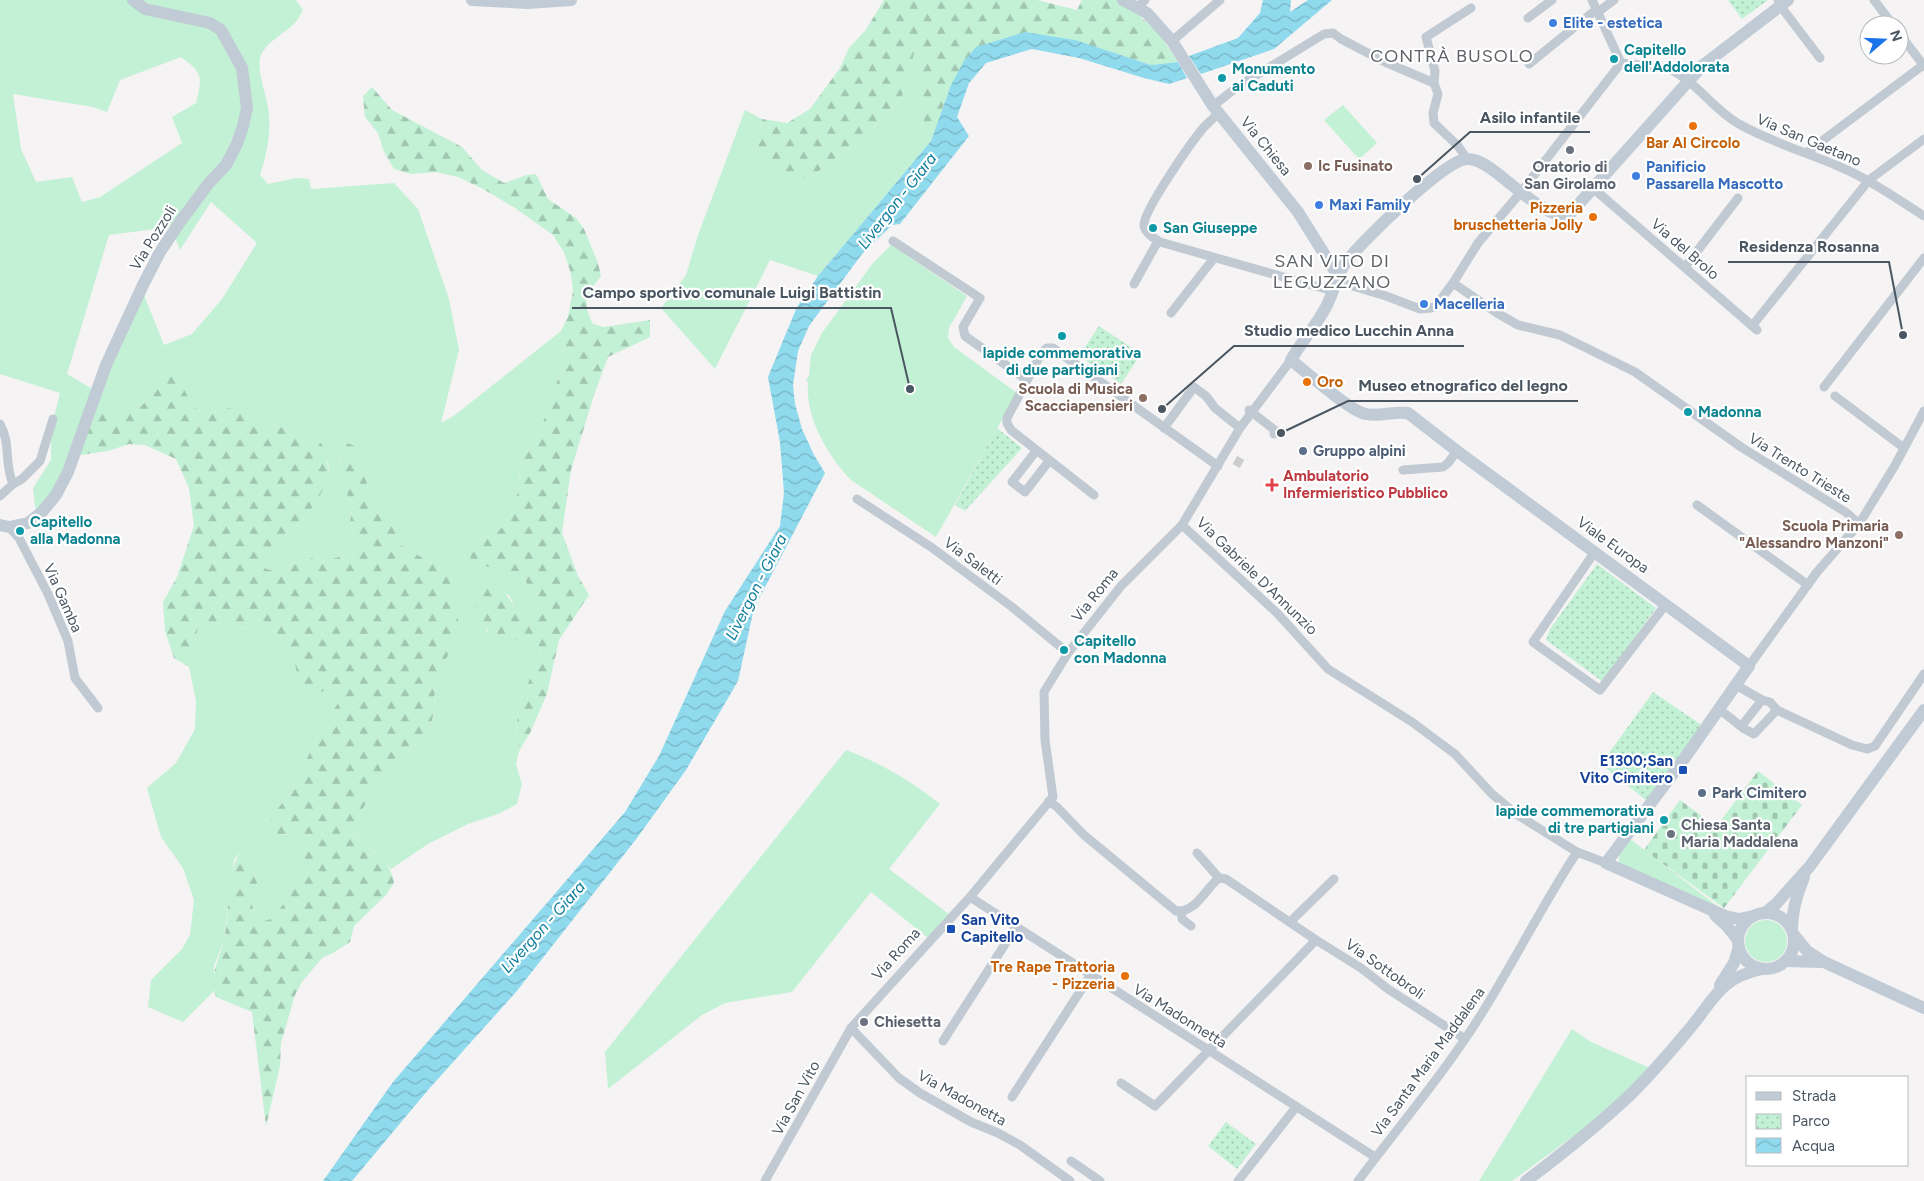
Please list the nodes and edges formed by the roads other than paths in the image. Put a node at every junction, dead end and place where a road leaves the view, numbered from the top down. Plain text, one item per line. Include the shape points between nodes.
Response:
1 (133, 0) edge
2 (472, 0) edge
3 (571, 0) edge
4 (1123, 0) edge
5 (1220, 0) edge
6 (1552, 0) edge
7 (1614, 0) edge
8 (1874, 0) edge
9 (1782, 2) edge
10 (1142, 4) edge
11 (1596, 7) edge
12 (1471, 8) dead end
13 (1885, 15) edge
14 (1528, 18) dead end
15 (1172, 41) junction
16 (1909, 46) edge
17 (1820, 58) dead end
18 (1621, 62) junction
19 (1529, 64) dead end
20 (1924, 66) edge
21 (1690, 81) junction
22 (1434, 83) junction
23 (1216, 110) junction
24 (1924, 138) edge
25 (1806, 153) junction
26 (1467, 159) junction
27 (1868, 180) junction
28 (1594, 189) junction
29 (1522, 192) junction
30 (1738, 198) dead end
31 (1924, 216) edge
32 (893, 241) dead end
33 (1158, 241) junction
34 (1214, 258) junction
35 (1924, 258) edge
36 (1685, 267) junction
37 (1336, 282) junction
38 (1453, 283) junction
39 (1134, 284) dead end
40 (1171, 313) dead end
41 (1290, 360) junction
42 (1027, 380) junction
43 (1824, 387) dead end
44 (1835, 396) dead end
45 (1251, 411) junction
46 (1924, 411) edge
47 (53, 419) dead end
48 (0, 424) edge
49 (1164, 428) junction
50 (1240, 428) junction
51 (1274, 434) dead end
52 (1904, 448) junction
53 (1036, 451) junction
54 (1456, 451) junction
55 (1049, 461) junction
56 (1218, 466) junction
57 (1402, 470) dead end
58 (13, 484) junction
59 (1094, 495) dead end
60 (0, 496) edge
61 (857, 499) dead end
62 (1697, 506) dead end
63 (1858, 524) junction
64 (1182, 525) junction
65 (5, 526) edge
66 (1594, 553) junction
67 (1808, 585) junction
68 (1666, 604) junction
69 (1068, 653) junction
70 (1749, 666) junction
71 (1924, 674) edge
72 (1736, 685) junction
73 (1762, 700) junction
74 (98, 708) dead end
75 (1719, 709) junction
76 (1776, 710) junction
77 (1924, 710) edge
78 (1743, 728) junction
79 (1051, 799) junction
80 (1577, 852) junction
81 (1197, 853) dead end
82 (1606, 862) junction
83 (1810, 866) junction
84 (1219, 878) junction
85 (1334, 879) dead end
86 (970, 898) junction
87 (1708, 908) junction
88 (1181, 911) junction
89 (1759, 914) junction
90 (1290, 922) junction
91 (1191, 926) dead end
92 (1016, 928) junction
93 (1793, 932) junction
94 (1316, 940) junction
95 (1738, 944) junction
96 (1786, 961) junction
97 (1824, 962) junction
98 (1762, 969) junction
99 (1090, 976) junction
100 (1716, 992) junction
101 (1924, 1008) edge
102 (851, 1028) junction
103 (1465, 1039) junction
104 (943, 1041) dead end
105 (1208, 1050) junction
106 (1121, 1083) dead end
107 (1012, 1096) dead end
108 (1296, 1107) junction
109 (1376, 1157) junction
110 (1071, 1161) dead end
111 (765, 1181) edge
112 (1070, 1181) edge
113 (1100, 1181) edge
114 (1238, 1181) edge
115 (1358, 1181) edge
116 (1526, 1181) edge

1 - 65 main road, Via Pozzoli via 145,9 210,23 221,30 242,68 247,108 243,126 226,165 209,183 160,252 106,365 68,472 56,495 28,523
2 - 3 main road via 528,3
4 - 10 main road, Via Chiesa
5 - 15 street
6 - 14 street
7 - 11 street
8 - 13 street
9 - 17 street
9 - 21 main road via 1718,52
10 - 15 main road, Via Chiesa
11 - 18 street
11 - 19 street
12 - 22 street via 1426,37
15 - 23 main road, Via Chiesa
16 - 20 street
18 - 21 street, Via San Gaetano via 1667,68
18 - 29 street
20 - 25 street
21 - 25 street, Via San Gaetano via 1738,123
21 - 28 main road
22 - 23 street via 1385,62 1333,33 1324,34 1237,87
22 - 26 street via 1438,94 1434,123
23 - 33 street via 1145,217 1144,227
23 - 37 main road, Via Chiesa via 1298,212
24 - 27 street
25 - 27 street, Via San Gaetano
26 - 29 main road via 1490,168
26 - 37 main road, Via Roma via 1446,167 1374,232 1347,261
27 - 31 street, Via San Gaetano
27 - 36 street, Via del Brolo via 1754,328
28 - 29 main road via 1574,212 1562,217
28 - 36 street, Via del Brolo
29 - 38 street via 1478,243
30 - 36 street
32 - 42 street via 980,298 963,327 965,336
33 - 34 street
33 - 39 street
34 - 37 street
34 - 40 street
35 - 43 street
37 - 38 street via 1420,309 1436,306
37 - 41 main road, Via Roma via 1326,307
38 - 63 street, Via Trento Trieste via 1518,325 1560,335 1636,372 1741,447 1847,513
41 - 45 street, Via Roma
41 - 54 main road, Viale Europa via 1365,414 1408,413
42 - 49 street via 1042,352 1053,348
42 - 53 street via 1007,423
44 - 52 street
45 - 50 street, Via Roma
45 - 51 street via 1276,432
46 - 52 street
47 - 58 street via 40,461
48 - 58 street via 7,444 8,474
49 - 50 street via 1194,387
49 - 56 street
50 - 56 street, Via Roma
52 - 63 street
53 - 55 street
53 - 55 street via 1012,482 1025,492
54 - 57 street via 1443,467
54 - 66 main road, Viale Europa
55 - 59 street
56 - 64 street, Via Roma
58 - 60 street
61 - 69 street, Via Saletti via 931,547
62 - 67 street
63 - 67 street
64 - 69 street, Via Roma via 1121,586
64 - 80 street, Via Gabriele D'Annunzio via 1278,614 1328,669 1412,722 1455,754 1492,794 1516,814
65 - 74 street, Via Gamba via 19,538 48,594 68,641 75,678
66 - 68 main road, Viale Europa
66 - 68 street via 1533,642 1600,690
67 - 70 street
68 - 70 main road, Viale Europa
69 - 79 street, Via Roma via 1044,692
70 - 72 main road
71 - 76 street via 1875,746 1868,749 1852,745
72 - 73 street
72 - 75 main road
73 - 76 street via 1770,702
73 - 78 street
75 - 78 street
75 - 82 main road
76 - 78 street via 1754,734
77 - 83 main road
79 - 86 street, Via Roma
79 - 88 street via 1088,839 1176,911
80 - 82 street, Via Gabriele D'Annunzio
80 - 103 street, Via Santa Maria Maddalena
81 - 84 street, Via Sottobroli
82 - 87 main road, Via Gabriele D'Annunzio
83 - 89 main road via 1776,904
83 - 93 main road via 1792,915
84 - 88 street via 1191,909
84 - 90 street, Via Sottobroli via 1226,879
85 - 90 street
86 - 92 street, Via Madonnetta
86 - 102 street, Via Roma
87 - 89 main road, Via Gabriele D'Annunzio via 1732,918 1744,919
87 - 95 main road, Via Gabriele D'Annunzio via 1727,926
88 - 91 street via 1182,919
89 - 93 main road via 1780,916
89 - 95 main road via 1745,922
90 - 94 street, Via Sottobroli
92 - 99 street, Via Madonnetta
92 - 104 street
93 - 96 main road via 1793,949
93 - 97 main road via 1807,951
94 - 103 street, Via Sottobroli
94 - 105 street
95 - 98 main road via 1746,960
95 - 100 main road via 1734,963
96 - 97 main road
96 - 98 main road via 1779,966
97 - 101 main road
98 - 100 main road via 1735,977
99 - 105 street, Via Madonnetta
99 - 107 street
100 - 116 main road via 1682,1038 1630,1095
102 - 111 street, Via San Vito
102 - 112 street, Via Madonetta via 899,1078 920,1093 1020,1145
103 - 109 street, Via Santa Maria Maddalena
105 - 106 street via 1155,1106
105 - 108 street, Via Madonnetta
108 - 109 street, Via Madonnetta
108 - 114 street
109 - 115 street, Via Santa Maria Maddalena
110 - 113 street

